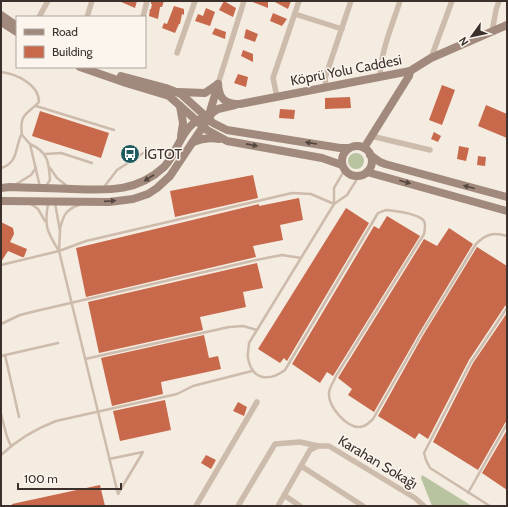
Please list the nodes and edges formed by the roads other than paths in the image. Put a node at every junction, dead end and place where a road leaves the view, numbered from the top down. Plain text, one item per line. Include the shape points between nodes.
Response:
1 (48, 1) edge
2 (92, 1) edge
3 (147, 1) edge
4 (195, 1) edge
5 (244, 1) edge
6 (299, 1) edge
7 (351, 1) edge
8 (400, 1) edge
9 (452, 1) edge
10 (499, 1) edge
11 (295, 14) junction
12 (1, 15) edge
13 (40, 16) edge
14 (87, 16) edge
15 (143, 16) edge
16 (1, 22) edge
17 (16, 25) edge
18 (507, 25) edge
19 (342, 29) junction
20 (16, 31) edge
21 (492, 32) junction
22 (177, 53) dead end
23 (431, 58) junction
24 (83, 68) edge
25 (98, 68) edge
26 (410, 71) junction
27 (1, 72) edge
28 (380, 77) junction
29 (218, 84) junction
30 (326, 87) junction
31 (173, 91) junction
32 (277, 97) junction
33 (244, 104) junction
34 (180, 105) junction
35 (36, 106) junction
36 (209, 118) junction
37 (200, 124) junction
38 (114, 130) dead end
39 (22, 135) junction
40 (371, 136) junction
41 (180, 140) junction
42 (227, 140) junction
43 (193, 143) junction
44 (30, 144) junction
45 (349, 148) junction
46 (364, 148) junction
47 (175, 149) junction
48 (430, 150) dead end
49 (45, 154) junction
50 (370, 155) junction
51 (92, 163) dead end
52 (49, 166) junction
53 (1, 168) edge
54 (36, 168) junction
55 (343, 168) junction
56 (367, 172) junction
57 (360, 176) junction
58 (10, 187) junction
59 (1, 188) edge
60 (42, 188) junction
61 (71, 189) junction
62 (102, 190) junction
63 (507, 197) edge
64 (1, 201) edge
65 (25, 201) junction
66 (51, 201) junction
67 (87, 202) junction
68 (334, 204) junction
69 (507, 211) edge
70 (46, 221) junction
71 (60, 231) junction
72 (507, 236) edge
73 (59, 251) junction
74 (301, 258) junction
75 (1, 265) edge
76 (72, 303) junction
77 (507, 308) edge
78 (1, 324) edge
79 (257, 330) junction
80 (58, 343) dead end
81 (3, 355) edge
82 (85, 359) junction
83 (252, 371) junction
84 (257, 402) dead end
85 (98, 411) junction
86 (1, 414) edge
87 (19, 417) dead end
88 (507, 424) edge
89 (11, 446) junction
90 (318, 446) junction
91 (1, 455) edge
92 (109, 459) junction
93 (301, 466) junction
94 (468, 493) junction
95 (284, 495) junction
96 (196, 506) edge
97 (238, 506) edge
98 (278, 506) edge
99 (300, 506) edge
100 (363, 506) edge
101 (424, 506) edge
102 (490, 506) edge

1 - 13 street
2 - 14 street
3 - 15 street
4 - 22 street
5 - 29 street
6 - 11 street
7 - 19 street
8 - 28 street via 386,40
9 - 23 street
10 - 21 street
11 - 19 street
11 - 32 street via 273,78
12 - 17 main road
16 - 20 main road
18 - 21 main road, Köprü Yolu Caddesi
19 - 30 street via 325,78
21 - 23 main road, Köprü Yolu Caddesi
23 - 26 main road, Köprü Yolu Caddesi
24 - 34 main road via 169,96
25 - 31 main road
26 - 28 main road, Köprü Yolu Caddesi
26 - 40 main road
27 - 35 lane via 16,76 31,85 39,98
28 - 30 main road, Köprü Yolu Caddesi
29 - 31 main road via 205,93
29 - 33 main road, Köprü Yolu Caddesi via 219,93 227,102
29 - 36 main road
30 - 32 main road, Köprü Yolu Caddesi
31 - 36 main road via 181,94
32 - 33 main road, Köprü Yolu Caddesi
33 - 36 main road via 215,110
34 - 37 main road
34 - 41 main road via 183,123
35 - 38 lane
35 - 39 lane via 24,116
36 - 37 main road via 202,118
45 -> 36 main road via 228,130
37 - 41 main road via 185,132
37 - 42 main road
37 - 43 main road
39 - 44 lane
39 - 53 lane via 15,158 11,164
40 - 46 main road
40 - 48 street
41 - 47 main road
42 - 43 main road via 208,138
42 -> 55 main road via 322,158
67 -> 43 main road via 133,199 148,194 170,176
44 - 49 lane via 40,148
44 - 54 lane
45 - 46 main road
45 - 55 main road via 342,155
46 - 50 main road
47 - 62 lane via 148,150 118,170
47 -> 62 main road via 165,166 146,180 122,189
49 - 51 lane via 61,153
49 - 52 lane
50 - 56 main road via 372,165
63 -> 50 main road via 385,164
52 - 60 lane via 50,180
52 - 61 lane via 57,178
54 - 58 lane via 27,178
54 - 60 lane
55 - 57 main road via 352,176
55 - 68 lane via 334,188
56 - 57 main road
56 -> 69 main road
57 - 68 lane via 347,195
58 - 59 main road
58 - 60 main road
60 - 61 main road
60 - 65 main road
61 - 62 main road
61 - 66 main road
64 - 65 main road
65 - 66 main road
65 - 70 lane via 38,209
66 - 67 main road
66 - 70 lane
66 - 71 lane
67 - 71 lane via 68,210 62,219
68 - 73 lane via 311,194 292,193 86,241
68 - 74 lane
70 - 73 lane via 48,233
71 - 73 lane
72 - 83 lane via 484,236 476,244 368,425 359,427 348,423 334,410 329,401 329,392 424,234 424,221 420,217 385,210 378,213 285,370 270,378 260,377
73 - 75 lane
73 - 76 lane
74 - 76 lane via 282,255 256,260
74 - 79 lane
76 - 78 lane via 20,315
76 - 82 lane
77 - 94 lane via 472,362 424,453 430,468
79 - 82 lane via 243,326 229,327
79 - 83 lane via 249,343 247,357
80 - 81 lane
81 - 87 lane
82 - 85 lane
83 - 85 lane via 193,386 177,394
84 - 96 street
85 - 89 lane via 42,426
85 - 92 lane
86 - 89 lane via 6,437
88 - 94 lane
89 - 91 lane
90 - 93 street, Karahan Sokağı via 310,450
90 - 97 street via 300,442 275,444
90 - 101 street, Karahan Sokağı via 329,446
92 - 92 lane via 116,487 118,494 143,452
93 - 95 street, Karahan Sokağı
93 - 100 street
94 - 102 lane
95 - 98 street, Karahan Sokağı
95 - 99 street

